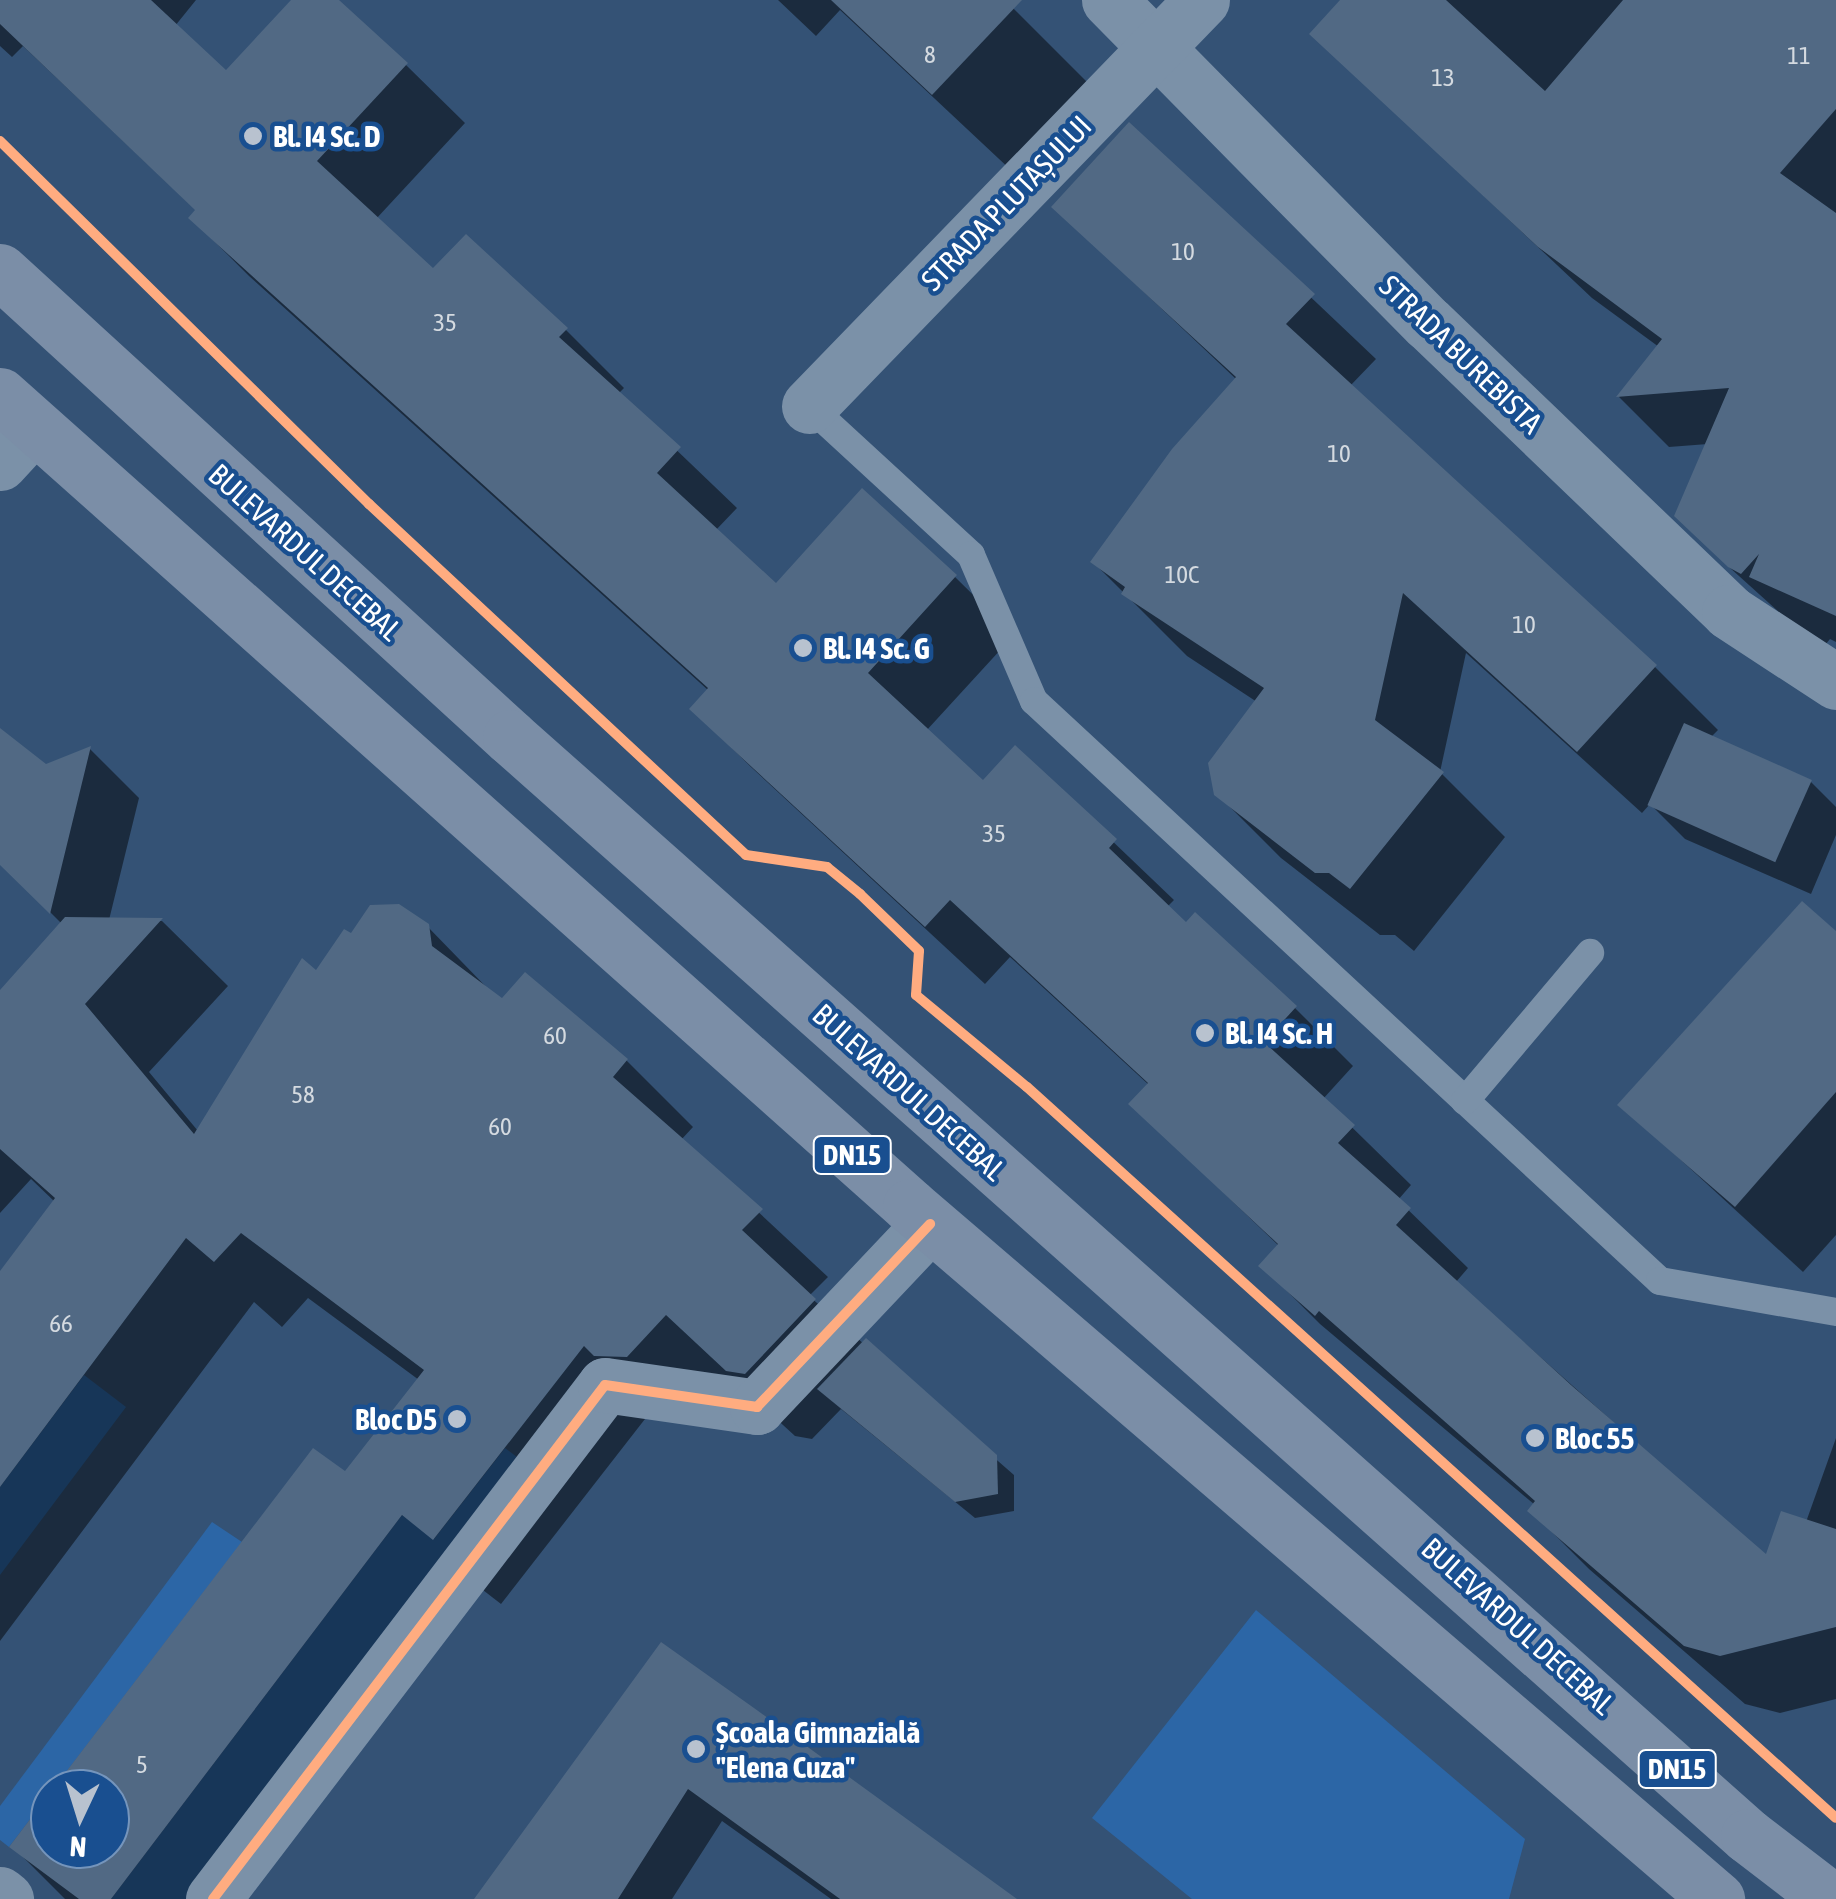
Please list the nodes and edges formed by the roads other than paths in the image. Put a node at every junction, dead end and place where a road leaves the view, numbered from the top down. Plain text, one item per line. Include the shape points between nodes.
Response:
1 (1108, 0) edge
2 (1202, 0) edge
3 (1156, 48) junction
4 (0, 270) edge
5 (809, 406) joint
6 (11, 428) edge
7 (1836, 682) edge
8 (1590, 954) dead end
9 (1465, 1100) junction
10 (930, 1224) junction
11 (1836, 1312) edge
12 (0, 1894) edge
13 (6, 1899) edge
14 (213, 1899) edge
15 (1718, 1899) edge
16 (1830, 1899) edge

1 - 3 street, STRADA BUREBISTA
2 - 3 street, STRADA PLUTAȘULUI
3 - 5 street, STRADA PLUTAȘULUI
3 - 7 street, STRADA BUREBISTA via 1728,612
4 - 16 main road, BULEVARDUL DECEBAL / DN15 via 510,738 1748,1836
5 - 9 lane via 971,555 1034,701
6 - 10 main road, DN15
8 - 9 lane
9 - 11 lane via 1660,1281
10 - 14 street via 758,1406 605,1385
10 - 15 main road, DN15
12 - 13 street

